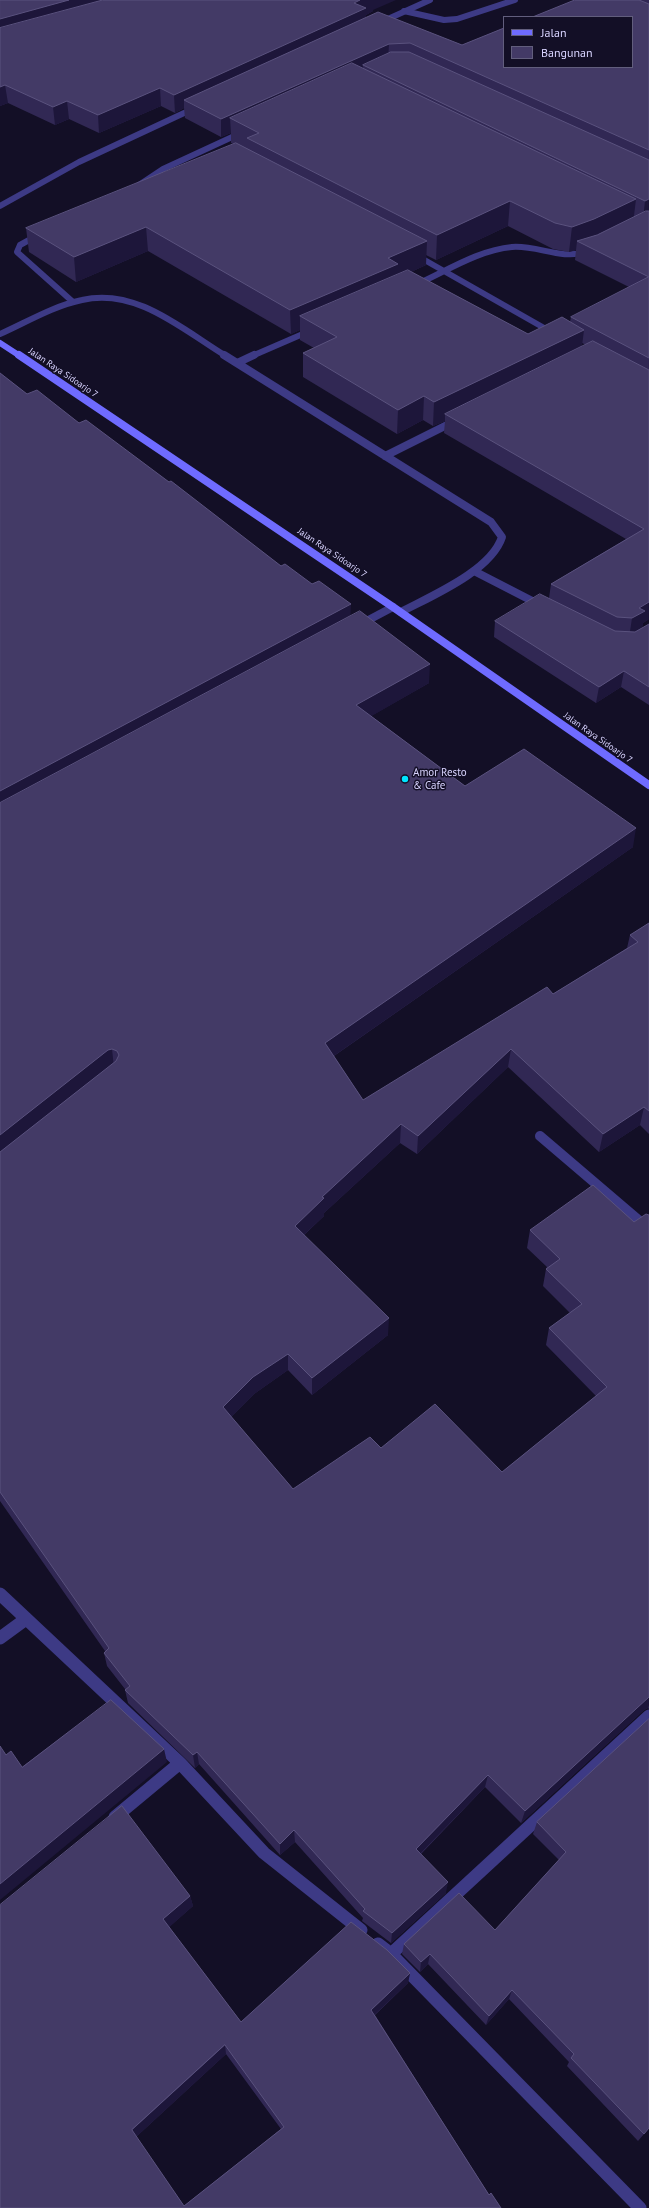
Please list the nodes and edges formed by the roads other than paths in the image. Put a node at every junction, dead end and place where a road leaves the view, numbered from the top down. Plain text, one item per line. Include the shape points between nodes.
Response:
1 (430, 0) edge
2 (515, 0) edge
3 (404, 11) junction
4 (375, 24) edge
5 (202, 105) edge
6 (252, 128) edge
7 (210, 148) junction
8 (217, 151) edge
9 (135, 188) edge
10 (0, 206) edge
11 (46, 231) edge
12 (593, 249) edge
13 (405, 250) edge
14 (447, 271) junction
15 (411, 287) edge
16 (73, 302) junction
17 (317, 328) edge
18 (0, 334) edge
19 (556, 335) edge
20 (0, 343) edge
21 (237, 363) junction
22 (463, 418) edge
23 (385, 456) junction
24 (474, 571) junction
25 (393, 607) junction
26 (551, 610) edge
27 (401, 612) junction
28 (351, 629) edge
29 (649, 785) edge
30 (540, 1136) dead end
31 (649, 1229) edge
32 (0, 1594) edge
33 (26, 1619) junction
34 (0, 1638) edge
35 (649, 1716) edge
36 (180, 1763) junction
37 (102, 1827) edge
38 (391, 1954) junction
39 (640, 2208) edge

1 - 3 street
2 - 3 street via 457,19 444,20
3 - 4 street
5 - 10 street via 79,162
6 - 7 street
7 - 8 street
7 - 9 street via 163,169
11 - 16 street via 20,245 17,252
12 - 14 street via 569,257 525,247 511,247 497,250
13 - 14 street
14 - 15 street
14 - 19 street
16 - 18 street
16 - 21 street via 93,298 120,299 145,306
17 - 21 street
20 - 25 main road, Jalan Raya Sidoarjo 7
21 - 23 street
22 - 23 street
23 - 24 street via 491,522 498,529 502,536 500,544
24 - 26 street
24 - 27 street
25 - 27 main road, Jalan Raya Sidoarjo 7
25 - 28 street
27 - 29 main road, Jalan Raya Sidoarjo 7
30 - 31 street
32 - 33 street
33 - 34 street
33 - 36 street
35 - 38 street
36 - 37 street
36 - 38 street via 264,1853
38 - 39 street

